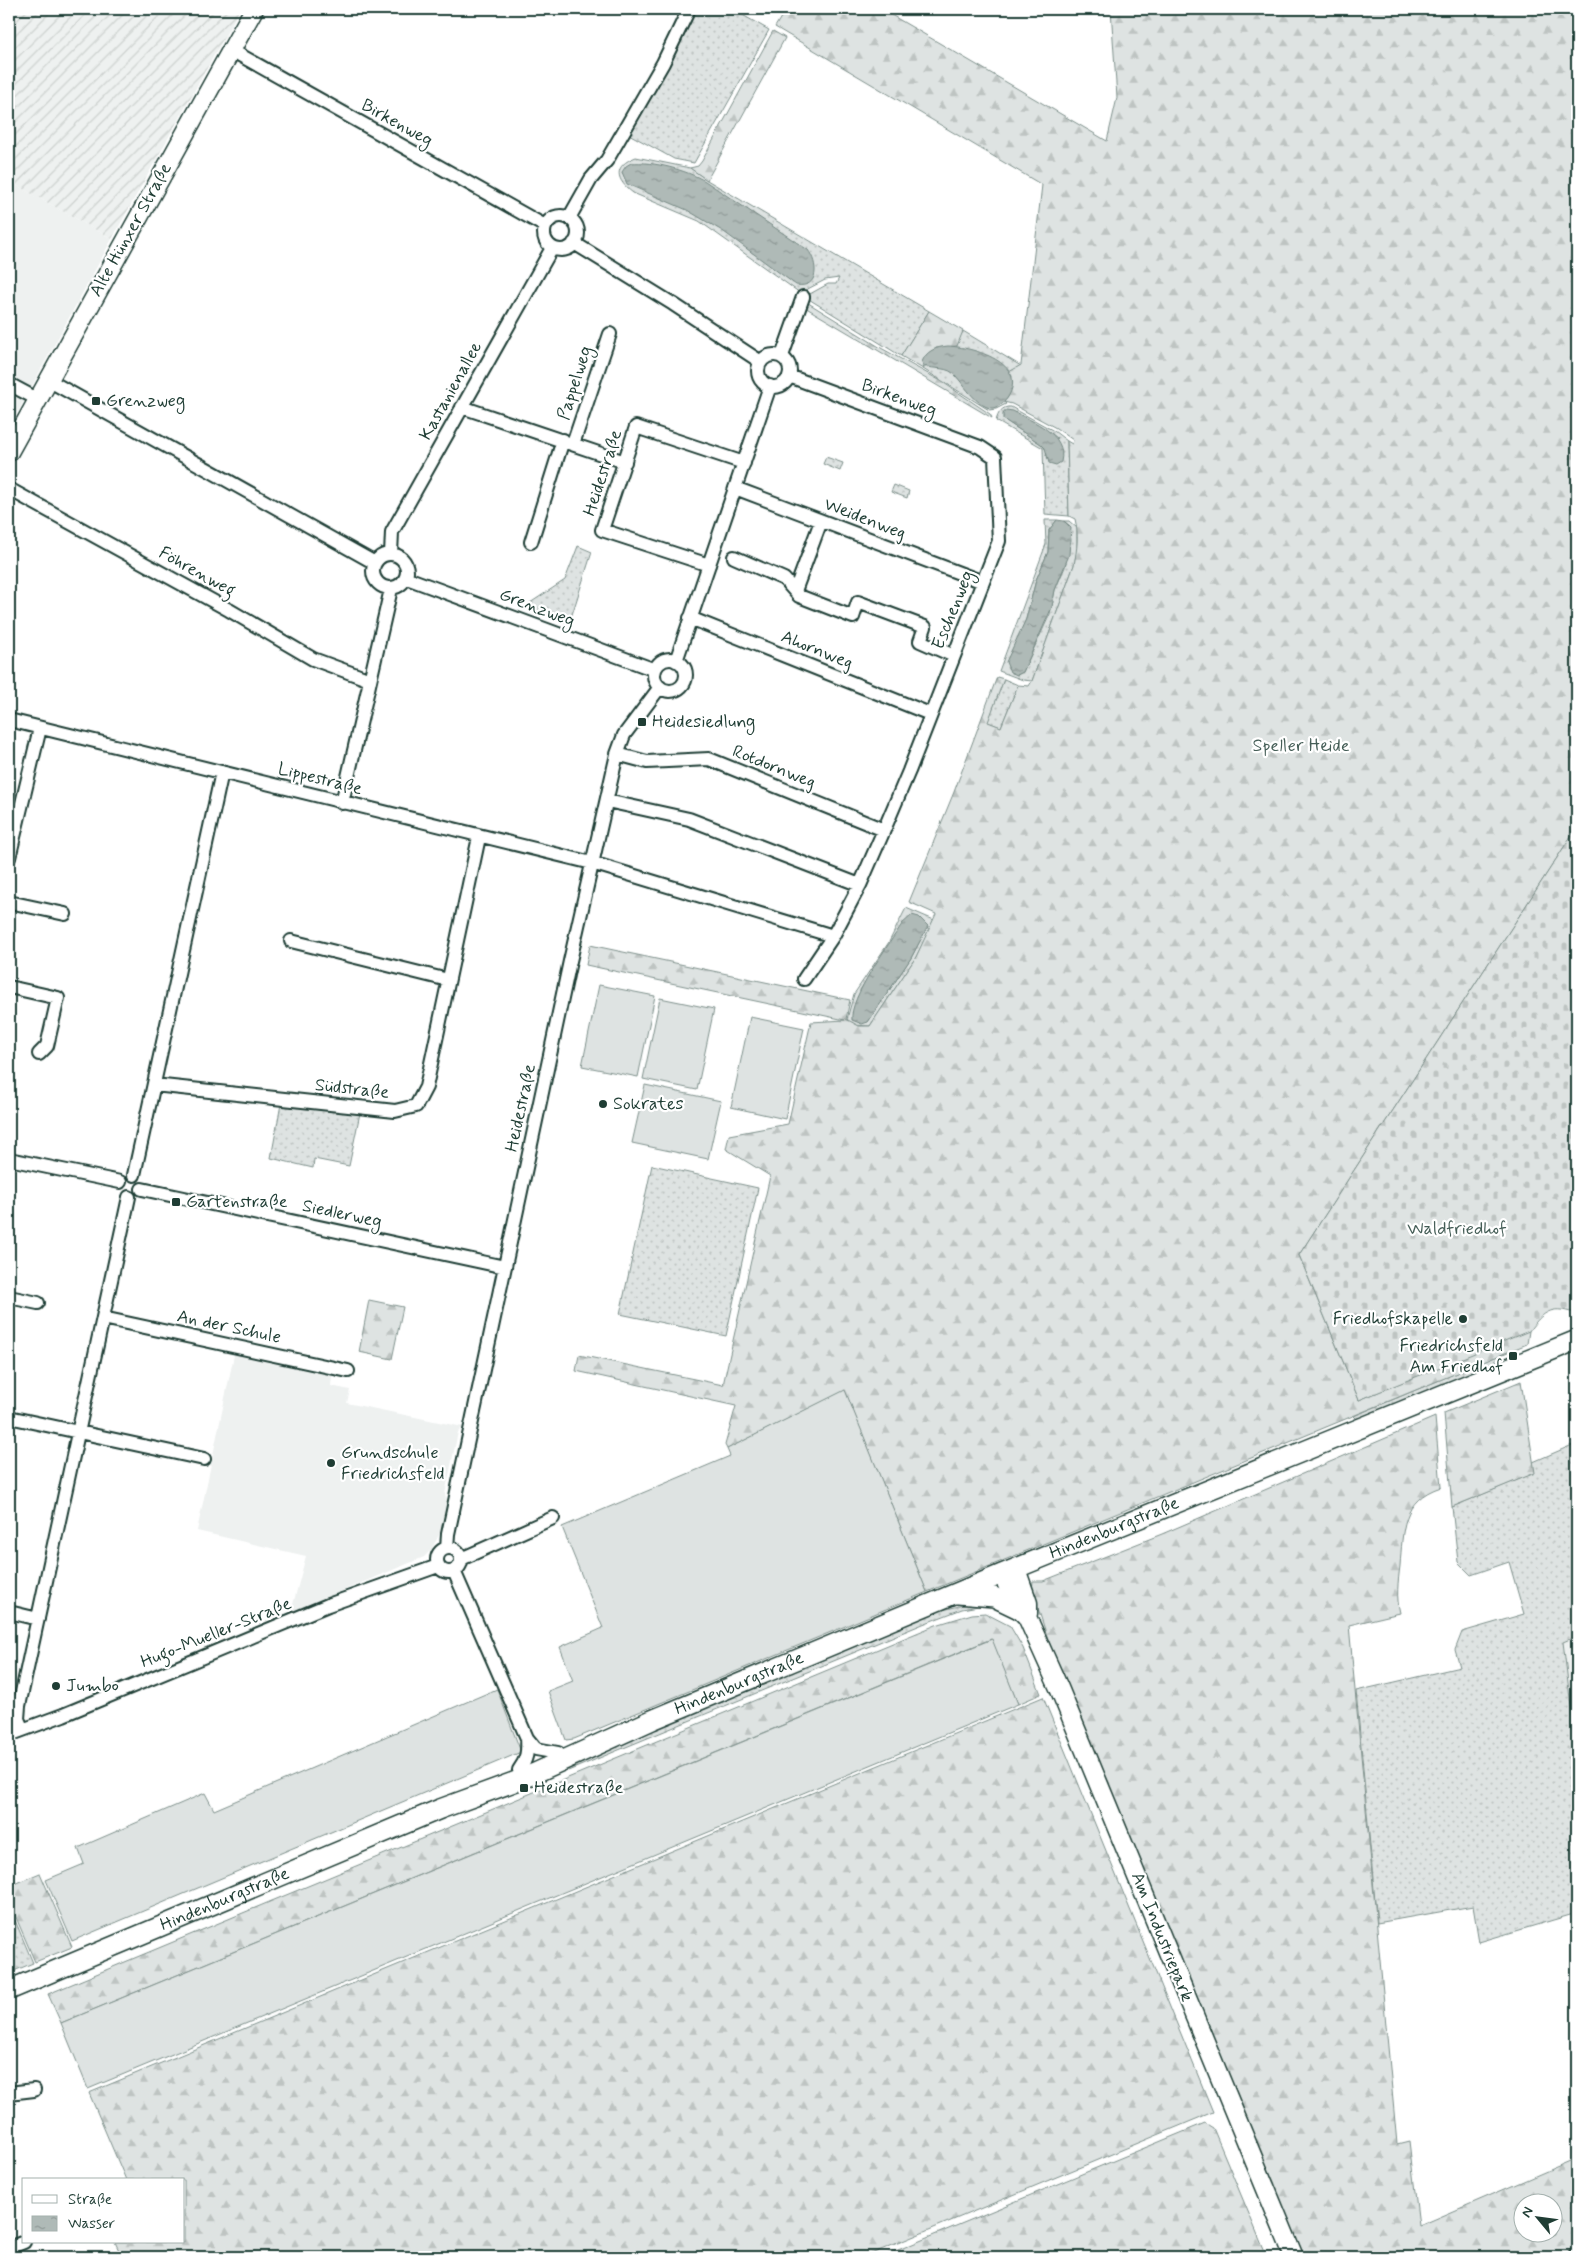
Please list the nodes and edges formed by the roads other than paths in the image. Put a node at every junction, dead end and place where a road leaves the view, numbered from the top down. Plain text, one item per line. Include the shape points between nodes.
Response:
1 (254, 9) edge
2 (689, 9) edge
3 (231, 50) junction
4 (569, 218) junction
5 (545, 226) junction
6 (574, 244) junction
7 (552, 248) junction
8 (803, 296) dead end
9 (610, 334) dead end
10 (782, 356) junction
11 (761, 362) junction
12 (789, 376) junction
13 (48, 380) junction
14 (9, 384) edge
15 (770, 386) junction
16 (37, 399) junction
17 (462, 407) junction
18 (568, 442) junction
19 (9, 452) edge
20 (995, 457) joint
21 (625, 462) junction
22 (744, 463) junction
23 (735, 488) junction
24 (9, 489) edge
25 (821, 521) junction
26 (531, 542) dead end
27 (391, 554) junction
28 (734, 557) dead end
29 (375, 563) junction
30 (709, 565) junction
31 (406, 578) junction
32 (983, 582) junction
33 (391, 589) junction
34 (795, 591) junction
35 (690, 618) junction
36 (954, 656) junction
37 (676, 661) junction
38 (655, 670) junction
39 (370, 680) junction
40 (660, 687) junction
41 (930, 714) junction
42 (9, 720) edge
43 (40, 728) junction
44 (617, 754) junction
45 (222, 772) junction
46 (607, 801) junction
47 (342, 803) junction
48 (884, 830) junction
49 (479, 837) junction
50 (9, 858) edge
51 (592, 863) junction
52 (860, 885) junction
53 (9, 902) edge
54 (65, 914) dead end
55 (833, 936) junction
56 (291, 941) dead end
57 (448, 980) junction
58 (804, 980) dead end
59 (9, 987) edge
60 (39, 1054) dead end
61 (154, 1085) junction
62 (9, 1159) edge
63 (134, 1175) junction
64 (120, 1182) junction
65 (142, 1189) junction
66 (129, 1197) junction
67 (505, 1267) junction
68 (9, 1297) edge
69 (38, 1303) dead end
70 (102, 1318) junction
71 (1577, 1340) edge
72 (348, 1370) dead end
73 (9, 1417) edge
74 (79, 1432) junction
75 (204, 1459) dead end
76 (552, 1518) dead end
77 (447, 1548) junction
78 (461, 1559) junction
79 (438, 1566) junction
80 (454, 1571) junction
81 (1009, 1571) junction
82 (954, 1594) junction
83 (9, 1612) edge
84 (1023, 1613) junction
85 (38, 1618) junction
86 (652, 1720) junction
87 (22, 1728) junction
88 (9, 1735) edge
89 (527, 1738) junction
90 (558, 1753) junction
91 (519, 1770) junction
92 (440, 1809) junction
93 (9, 1990) edge
94 (34, 2090) dead end
95 (9, 2093) edge
96 (22, 2243) edge
97 (9, 2248) edge
98 (1294, 2257) edge

1 - 3 street, Alte Hünxer Straße
2 - 4 street via 663,62
3 - 5 street, Birkenweg
3 - 13 street, Alte Hünxer Straße
4 - 5 street via 558,216
4 - 6 street via 577,230
5 - 7 street via 544,236
6 - 7 street via 561,250
6 - 11 street
7 - 17 street, Kastanienallee
8 - 10 street
9 - 18 street, Pappelweg
10 - 11 street via 768,356
10 - 12 street via 790,367
11 - 15 street via 759,376
12 - 15 street via 784,384
12 - 20 street, Birkenweg via 980,447
13 - 16 street, Alte Hünxer Straße
13 - 29 street
14 - 16 street
15 - 22 street
16 - 19 street, Alte Hünxer Straße
17 - 18 street, Pappelweg
17 - 27 street, Kastanienallee via 392,532
18 - 21 street, Pappelweg
18 - 26 street, Pappelweg
20 - 32 street, Eschenweg via 999,541
21 - 22 street, Heidestraße via 636,427
21 - 30 street, Heidestraße via 602,530
22 - 23 street
23 - 25 street, Weidenweg
23 - 30 street
24 - 39 street, Föhrenweg via 313,659
25 - 32 street, Weidenweg
25 - 34 street
27 - 29 street via 382,556
27 - 31 street via 405,561
28 - 34 street via 784,579
29 - 33 street via 376,580
30 - 35 street
31 - 33 street via 401,585
31 - 38 street, Grenzweg
32 - 36 street, Eschenweg
33 - 39 street
34 - 36 street via 799,596 853,617 858,602 925,628 920,641
35 - 37 street
35 - 41 street, Ahornweg
36 - 41 street, Eschenweg
37 - 38 street via 666,660
37 - 40 street via 685,671 682,685 674,691
38 - 40 street via 655,679
39 - 47 street
40 - 44 street, Heidestraße via 624,735
41 - 48 street, Eschenweg
42 - 43 street, Lippestraße
43 - 45 street, Lippestraße
43 - 50 street
44 - 46 street, Heidestraße
44 - 48 street, Rotdornweg via 647,762 709,760
45 - 47 street, Lippestraße
45 - 61 street
46 - 51 street, Heidestraße
46 - 52 street via 689,819
47 - 49 street, Lippestraße
48 - 52 street
49 - 51 street, Lippestraße
49 - 57 street, Südstraße
51 - 55 street
51 - 67 street, Heidestraße
52 - 55 street
53 - 54 street
55 - 58 street
56 - 57 street
57 - 61 street, Südstraße via 426,1087 416,1106 395,1111
59 - 60 street via 58,998 47,1046
61 - 63 street
62 - 64 street
63 - 64 street
63 - 65 street via 142,1183
64 - 66 street via 120,1189
65 - 66 street via 139,1194
65 - 67 street, Siedlerweg
66 - 70 street
67 - 77 street, Heidestraße
68 - 69 street
70 - 72 street, An der Schule
70 - 74 street
71 - 81 main road, Hindenburgstraße
73 - 74 street
74 - 75 street
74 - 85 street
76 - 78 street
77 - 78 street via 455,1550
77 - 79 street, Heidestraße via 438,1554
78 - 80 street
79 - 80 street via 447,1572
79 - 87 street, Hugo-Mueller-Straße via 328,1605 63,1715
80 - 89 street
81 - 82 main road, Hindenburgstraße
81 - 84 street, Am Industriepark
82 - 84 main road via 994,1597
82 - 86 main road, Hindenburgstraße
83 - 85 street
84 - 98 street, Am Industriepark via 1063,1697
85 - 87 street via 19,1706 18,1719
86 - 90 main road, Hindenburgstraße
86 - 92 main road, Hindenburgstraße via 522,1779
87 - 88 street, Hugo-Mueller-Straße
89 - 90 street via 536,1749
89 - 91 street via 528,1750
90 - 91 main road, Hindenburgstraße
91 - 92 main road, Hindenburgstraße
92 - 93 main road, Hindenburgstraße
94 - 95 street
96 - 97 street

